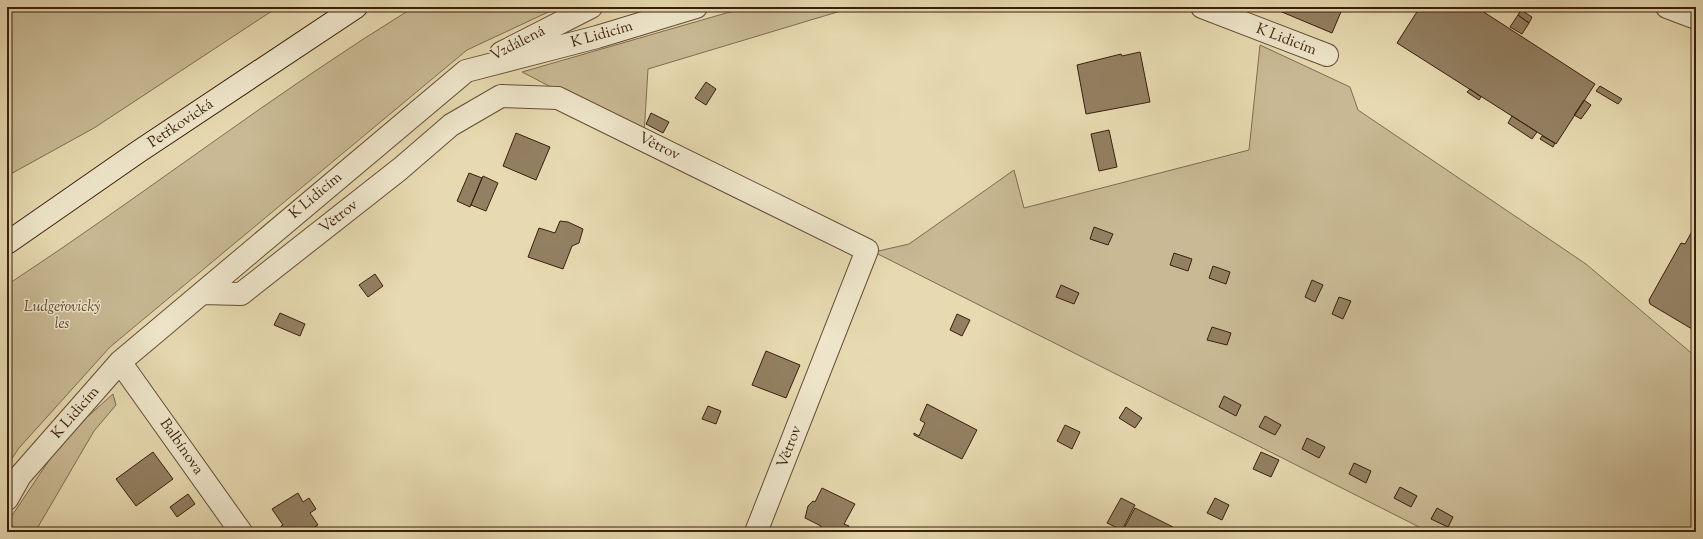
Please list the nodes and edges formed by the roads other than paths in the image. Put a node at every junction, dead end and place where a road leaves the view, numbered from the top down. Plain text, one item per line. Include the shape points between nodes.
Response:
1 (356, 7) edge
2 (591, 7) edge
3 (696, 7) edge
4 (1202, 7) edge
5 (1667, 7) edge
6 (1696, 18) edge
7 (1326, 55) dead end
8 (466, 71) junction
9 (7, 243) edge
10 (202, 293) junction
11 (120, 362) junction
12 (7, 499) edge
13 (241, 532) edge
14 (756, 532) edge

1 - 9 street, Petřkovická via 138,152
2 - 8 street, Vzdálená
3 - 8 street, K Lidicím via 597,37
4 - 7 street, K Lidicím
5 - 6 street
8 - 10 street, K Lidicím
10 - 11 street, K Lidicím
10 - 14 street, Větrov via 241,294 400,169 451,125 501,96 558,98 867,250
11 - 12 street, K Lidicím via 20,476
11 - 13 street, Balbínova

